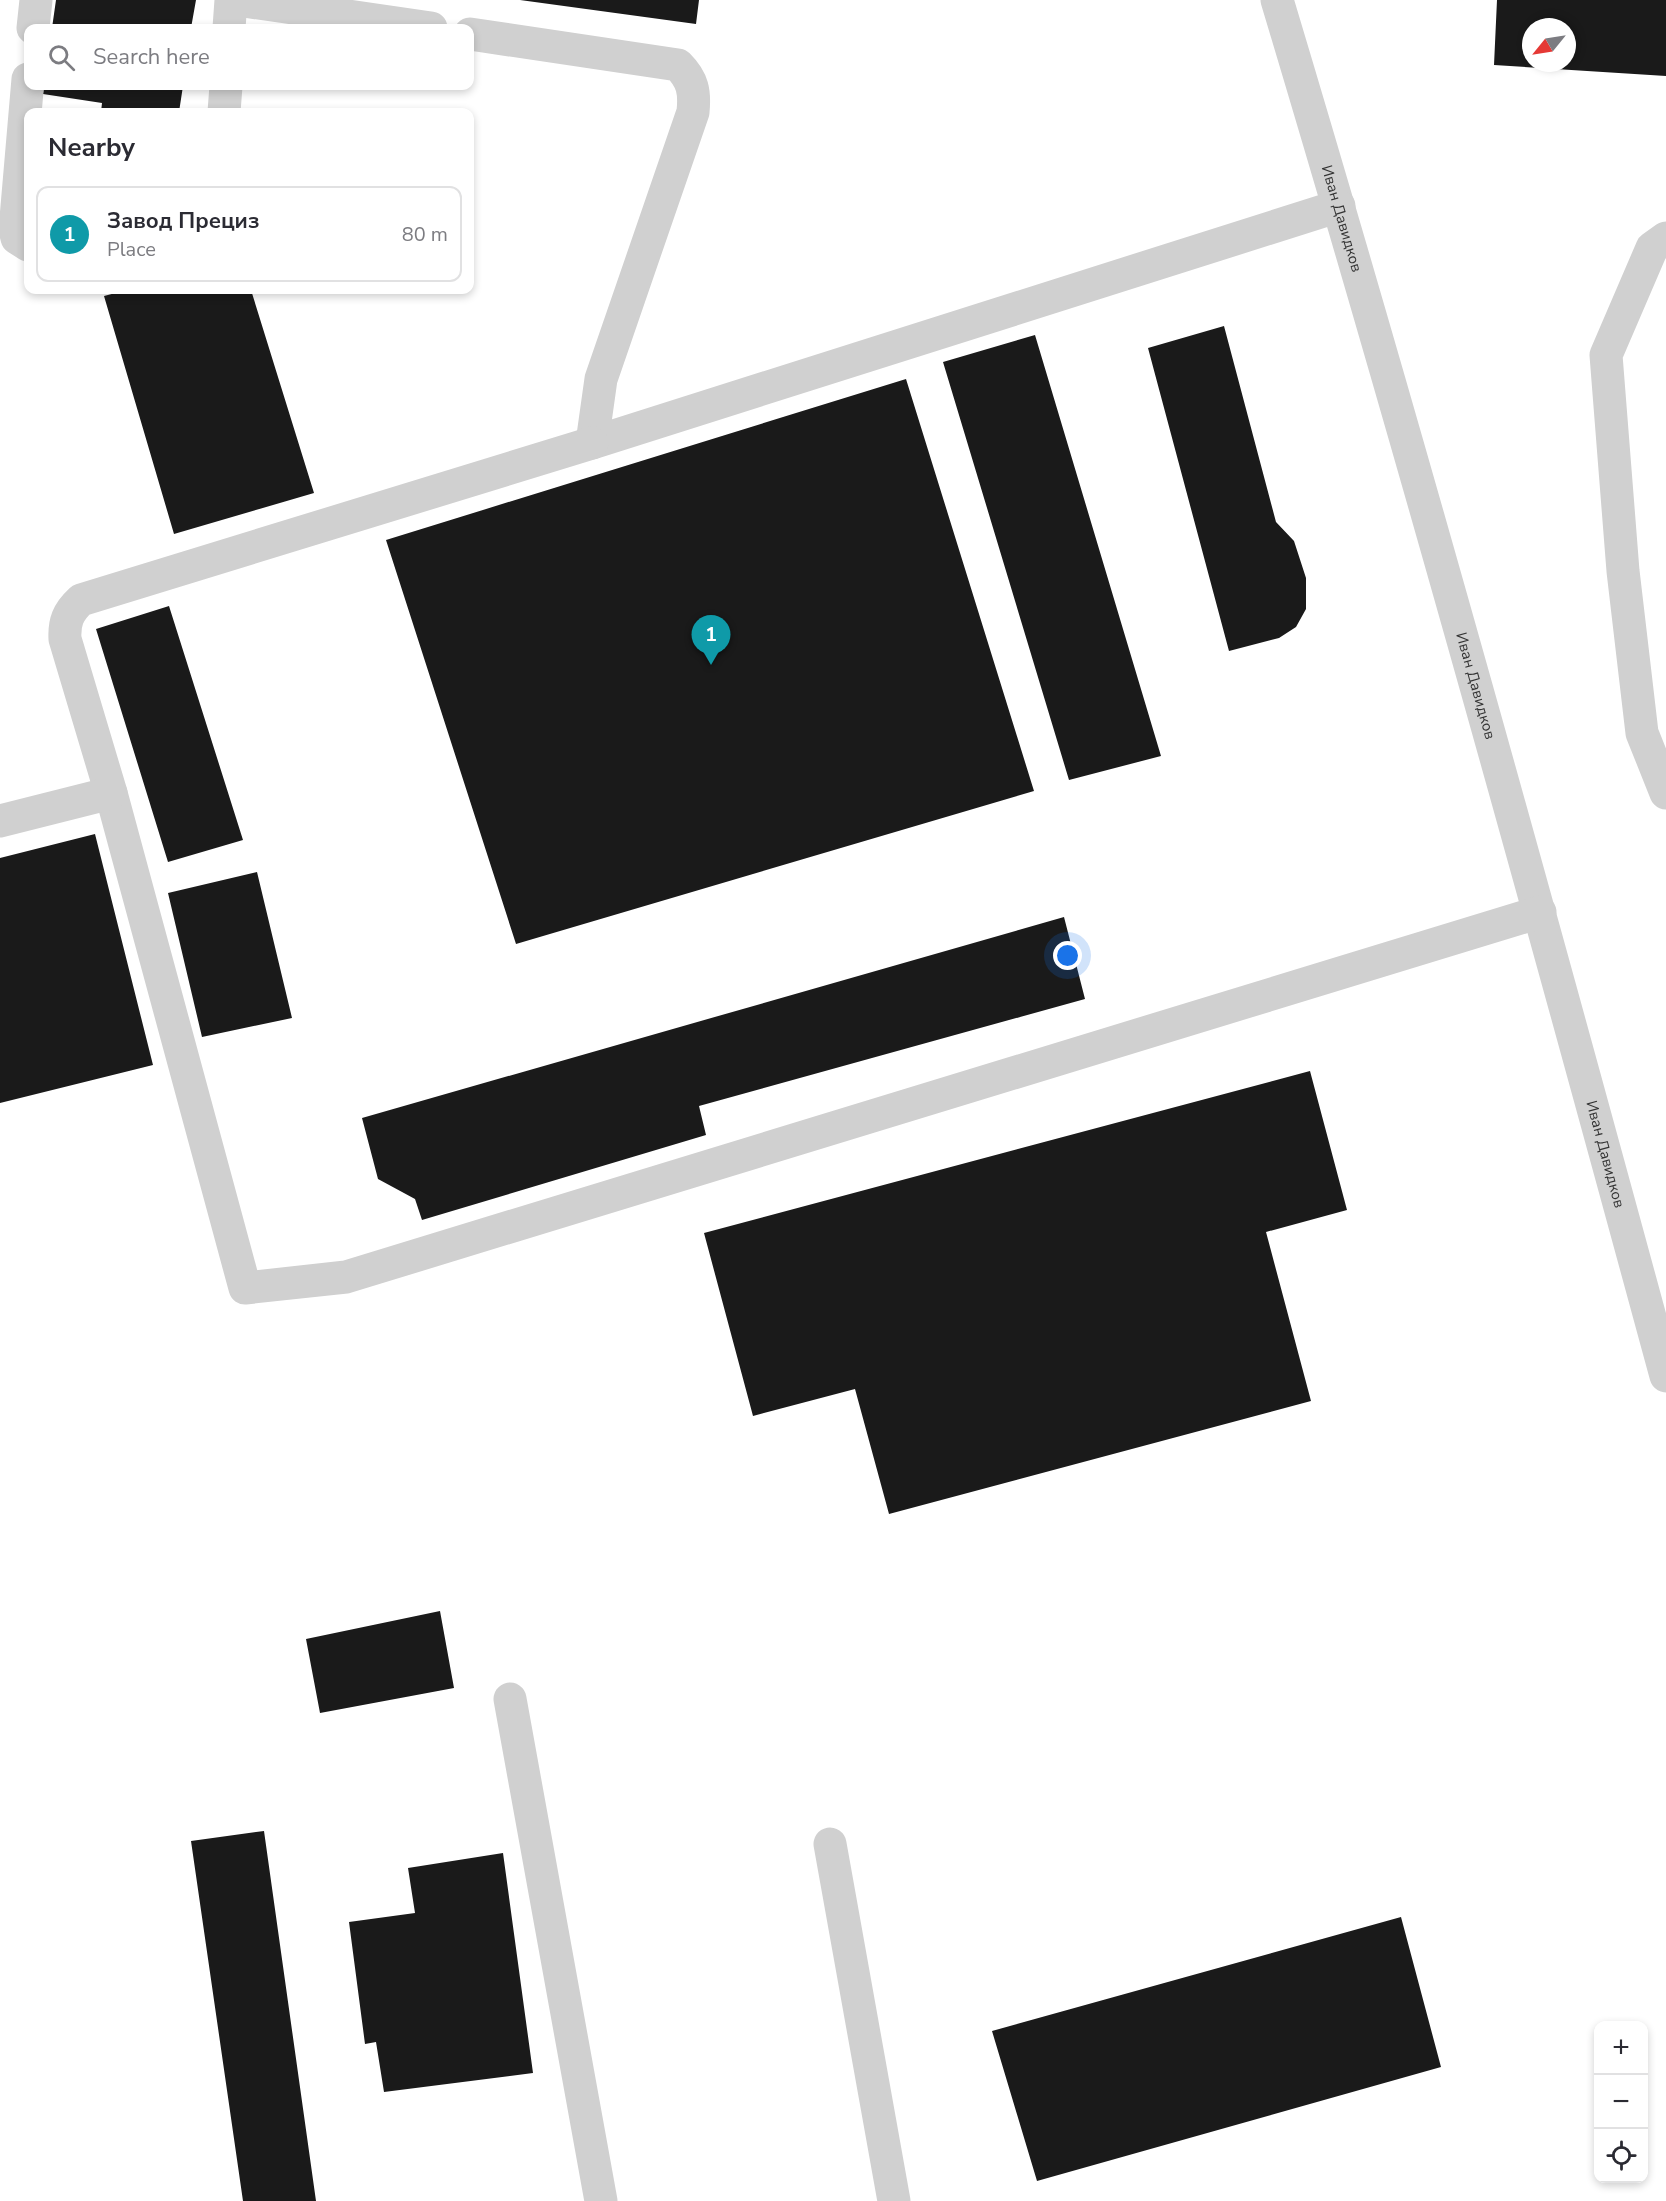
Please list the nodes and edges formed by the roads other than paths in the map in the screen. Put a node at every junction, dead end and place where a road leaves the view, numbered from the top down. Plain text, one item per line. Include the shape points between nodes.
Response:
1 (36, 0) edge
2 (231, 0) edge
3 (237, 0) edge
4 (1277, 0) edge
5 (33, 24) edge
6 (229, 24) edge
7 (403, 24) edge
8 (474, 35) edge
9 (27, 90) edge
10 (226, 90) edge
11 (26, 108) edge
12 (224, 108) edge
13 (24, 126) edge
14 (1339, 206) junction
15 (1666, 238) edge
16 (24, 242) edge
17 (592, 442) junction
18 (111, 793) junction
19 (1666, 793) edge
20 (0, 820) edge
21 (1540, 912) junction
22 (1666, 1376) edge
23 (510, 1699) dead end
24 (830, 1844) dead end
25 (601, 2201) edge
26 (894, 2201) edge

1 - 5 street
2 - 6 street
3 - 7 street
4 - 14 street, Иван Давидков
8 - 17 street via 678,65 689,76 695,92 693,112 601,380
9 - 11 street
10 - 12 street
13 - 16 street via 15,230 17,238
14 - 17 street
14 - 21 street, Иван Давидков
15 - 19 street via 1652,248 1606,355 1623,571 1642,733
17 - 18 street via 81,600 64,624 65,639
18 - 20 street
18 - 21 street via 245,1288 346,1277
21 - 22 street, Иван Давидков
23 - 25 street
24 - 26 street

